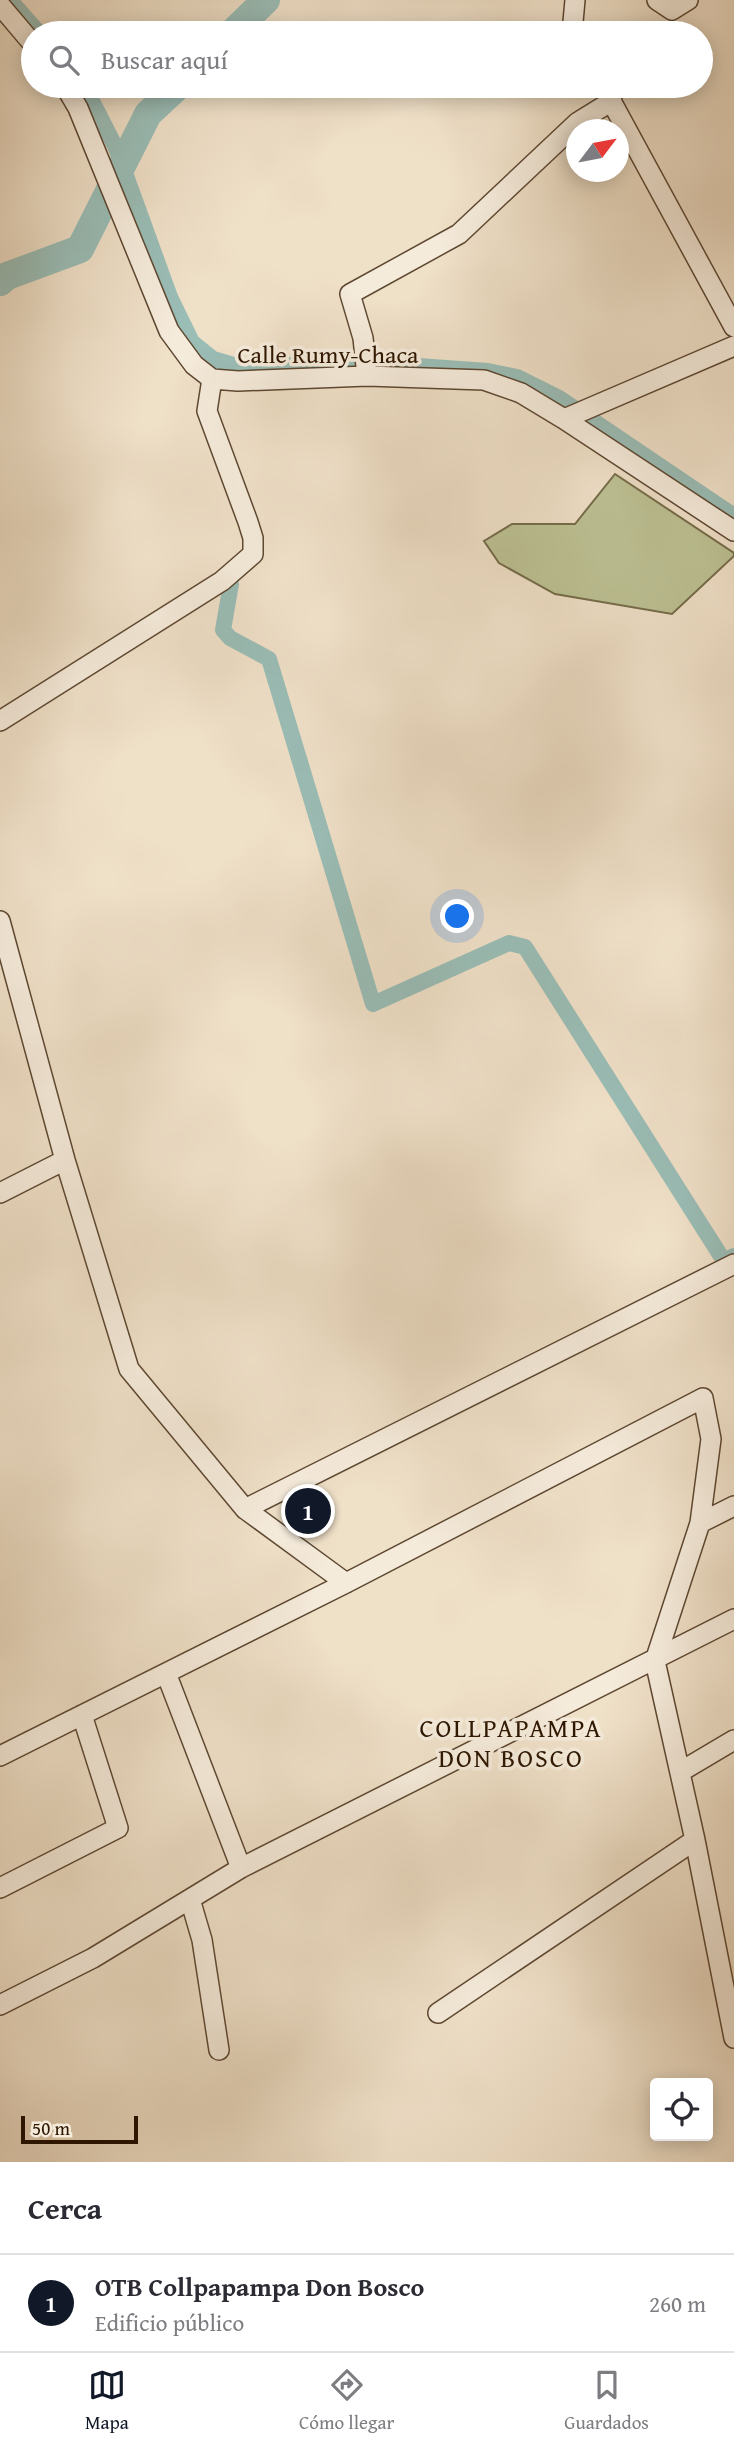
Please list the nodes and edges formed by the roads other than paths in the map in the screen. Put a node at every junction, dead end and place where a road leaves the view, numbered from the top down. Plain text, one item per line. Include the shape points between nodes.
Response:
1 (575, 0) edge
2 (657, 0) edge
3 (688, 0) edge
4 (0, 5) edge
5 (573, 21) edge
6 (21, 30) edge
7 (72, 98) edge
8 (602, 98) edge
9 (610, 98) edge
10 (734, 327) edge
11 (734, 346) edge
12 (366, 367) junction
13 (212, 379) junction
14 (576, 414) junction
15 (734, 531) edge
16 (0, 721) edge
17 (0, 921) edge
18 (65, 1160) junction
19 (0, 1193) edge
20 (734, 1264) edge
21 (734, 1506) edge
22 (245, 1509) junction
23 (700, 1523) junction
24 (346, 1583) junction
25 (734, 1619) edge
26 (654, 1661) junction
27 (166, 1673) junction
28 (82, 1715) junction
29 (734, 1740) edge
30 (0, 1756) edge
31 (680, 1772) junction
32 (695, 1840) junction
33 (240, 1868) junction
34 (0, 1888) edge
35 (190, 1899) junction
36 (0, 2005) edge
37 (438, 2013) dead end
38 (734, 2038) edge
39 (219, 2050) dead end

1 - 5 street
2 - 3 street via 672,10
4 - 6 street
7 - 13 street, Calle Rumy-Chaca via 169,331 194,365
8 - 12 street via 459,233 350,294
9 - 10 street
11 - 14 street
12 - 13 street, Calle Rumy-Chaca via 238,381
12 - 14 street, Calle Rumy-Chaca via 484,380
13 - 16 street via 207,411 248,522 253,554 222,581
14 - 15 street, Calle Rumy-Chaca
17 - 18 street
18 - 19 street
18 - 22 street via 129,1369
20 - 22 street
21 - 23 street
22 - 24 street
23 - 24 street via 711,1439 703,1398
23 - 26 street
24 - 27 street
25 - 26 street
26 - 31 street
26 - 33 street
27 - 28 street
27 - 33 street
28 - 30 street
28 - 34 street via 118,1828
29 - 31 street
31 - 32 street
32 - 37 street
32 - 38 street
33 - 35 street
35 - 36 street via 93,1958
35 - 39 street via 202,1940

